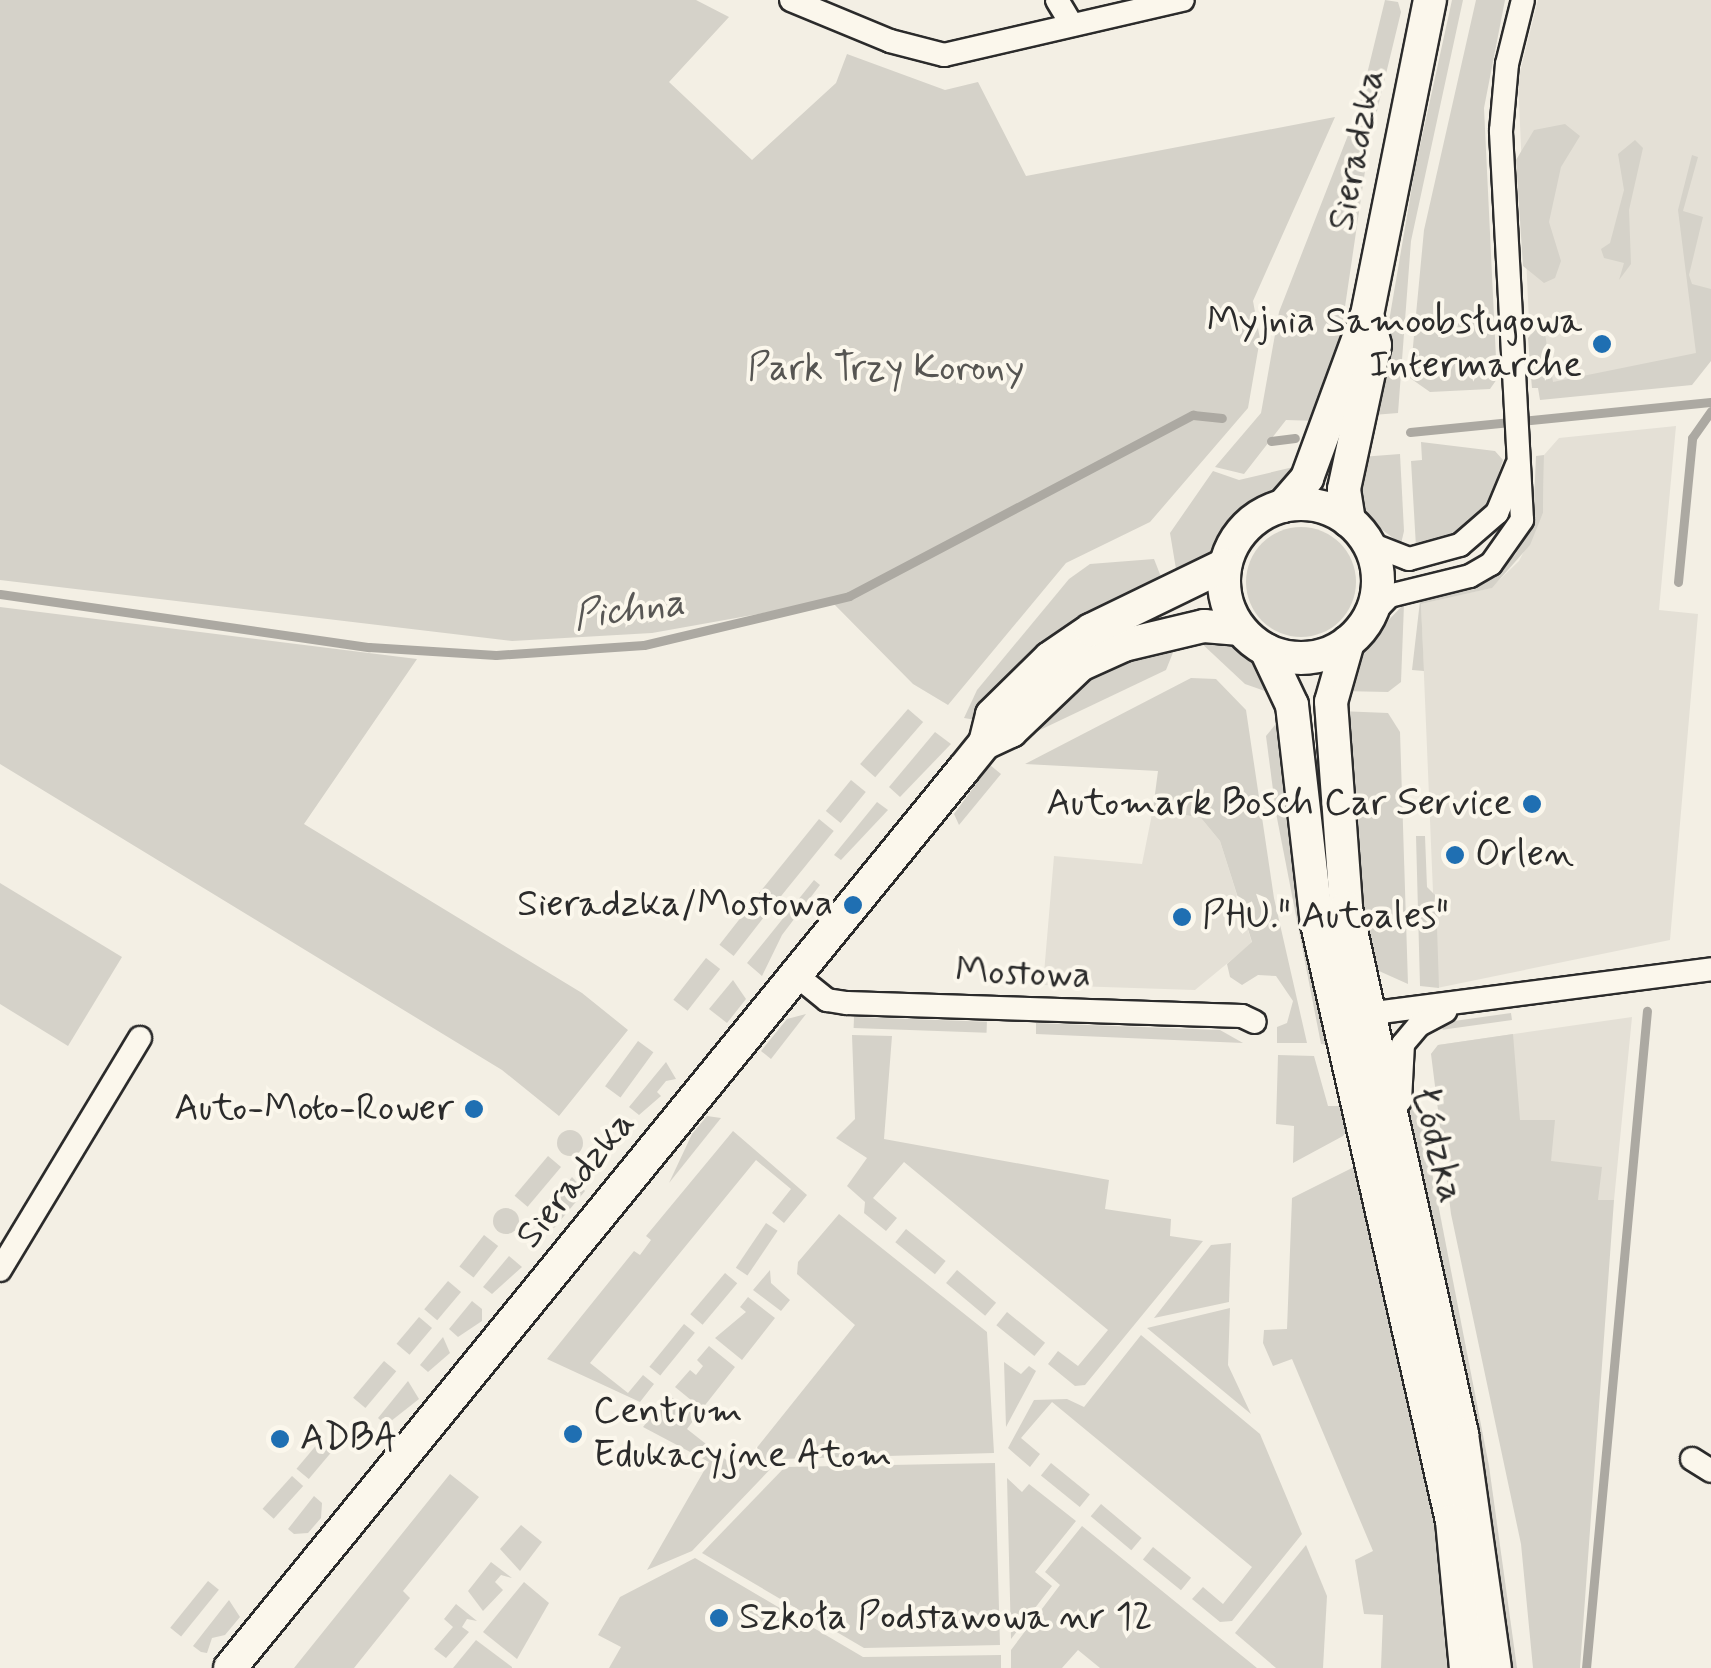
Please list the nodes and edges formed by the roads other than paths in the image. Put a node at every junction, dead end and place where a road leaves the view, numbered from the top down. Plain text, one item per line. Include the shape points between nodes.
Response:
1 (791, 0) edge
2 (1058, 0) edge
3 (1183, 0) edge
4 (1430, 0) edge
5 (1523, 0) edge
6 (1072, 26) junction
7 (1367, 316) junction
8 (1521, 452) junction
9 (1284, 506) junction
10 (1358, 532) junction
11 (1225, 565) junction
12 (1370, 616) junction
13 (1253, 640) junction
14 (1348, 642) junction
15 (985, 742) junction
16 (1711, 969) edge
17 (796, 975) junction
18 (1459, 1004) junction
19 (1350, 1014) junction
20 (1255, 1022) dead end
21 (140, 1038) dead end
22 (1404, 1174) junction
23 (0, 1270) edge
24 (230, 1668) edge
25 (1466, 1668) edge
26 (1495, 1668) edge

1 - 6 street via 873,35 944,55
2 - 6 street
3 - 6 street
4 - 7 main road, Sieradzka
5 - 8 street via 1506,64 1501,130
7 - 9 main road, Sieradzka via 1307,478
7 - 10 main road, Sieradzka via 1375,344 1344,488
8 - 10 street via 1497,513 1460,545 1409,559
8 - 12 street via 1526,495 1511,543 1470,576 1389,596
9 - 10 main road via 1318,506
9 - 11 main road via 1246,526
10 - 12 main road via 1378,579
11 - 13 main road via 1228,606
11 - 15 main road, Sieradzka via 1111,619 1050,658 992,715
12 - 14 main road
13 - 14 main road via 1317,656
13 - 15 main road, Sieradzka via 1204,626 1124,645 1080,665 1010,731
13 - 19 main road, Łódzka via 1292,705 1317,924
14 - 19 main road, Łódzka via 1332,678 1332,721
15 - 17 main road, Sieradzka
16 - 18 street
17 - 20 street, Mostowa via 827,1000 847,1004 1242,1016
17 - 24 main road, Sieradzka
18 - 19 street
18 - 22 street via 1419,1025 1399,1054
19 - 22 main road, Łódzka
19 - 25 main road, Łódzka via 1452,1521
21 - 23 street
22 - 26 main road, Łódzka via 1462,1434

